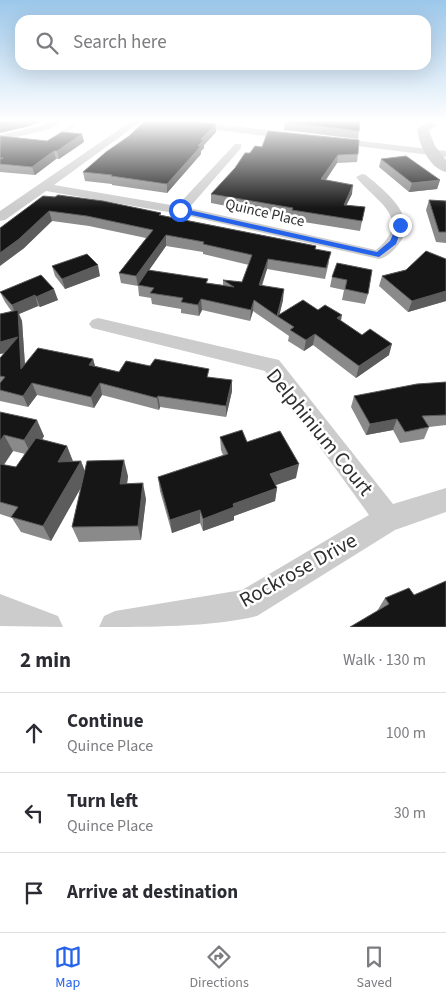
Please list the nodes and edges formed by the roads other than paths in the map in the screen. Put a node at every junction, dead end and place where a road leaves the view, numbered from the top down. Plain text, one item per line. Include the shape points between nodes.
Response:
1 (99, 149) edge
2 (235, 149) edge
3 (406, 149) edge
4 (430, 152) junction
5 (446, 154) edge
6 (446, 168) edge
7 (362, 176) dead end
8 (45, 187) junction
9 (180, 210) junction
10 (0, 217) edge
11 (98, 324) dead end
12 (446, 500) edge
13 (388, 518) junction
14 (0, 610) edge
15 (47, 627) edge
16 (115, 627) edge

1 - 8 street
2 - 9 street
3 - 4 street
4 - 5 street
4 - 6 main road
7 - 9 street, Quince Place via 396,210 400,225 393,242 379,255
8 - 9 street, Quince Place
8 - 10 street
11 - 13 street, Delphinium Court via 272,366
12 - 13 street, Rockrose Drive
13 - 16 street, Rockrose Drive via 246,605
14 - 15 street

